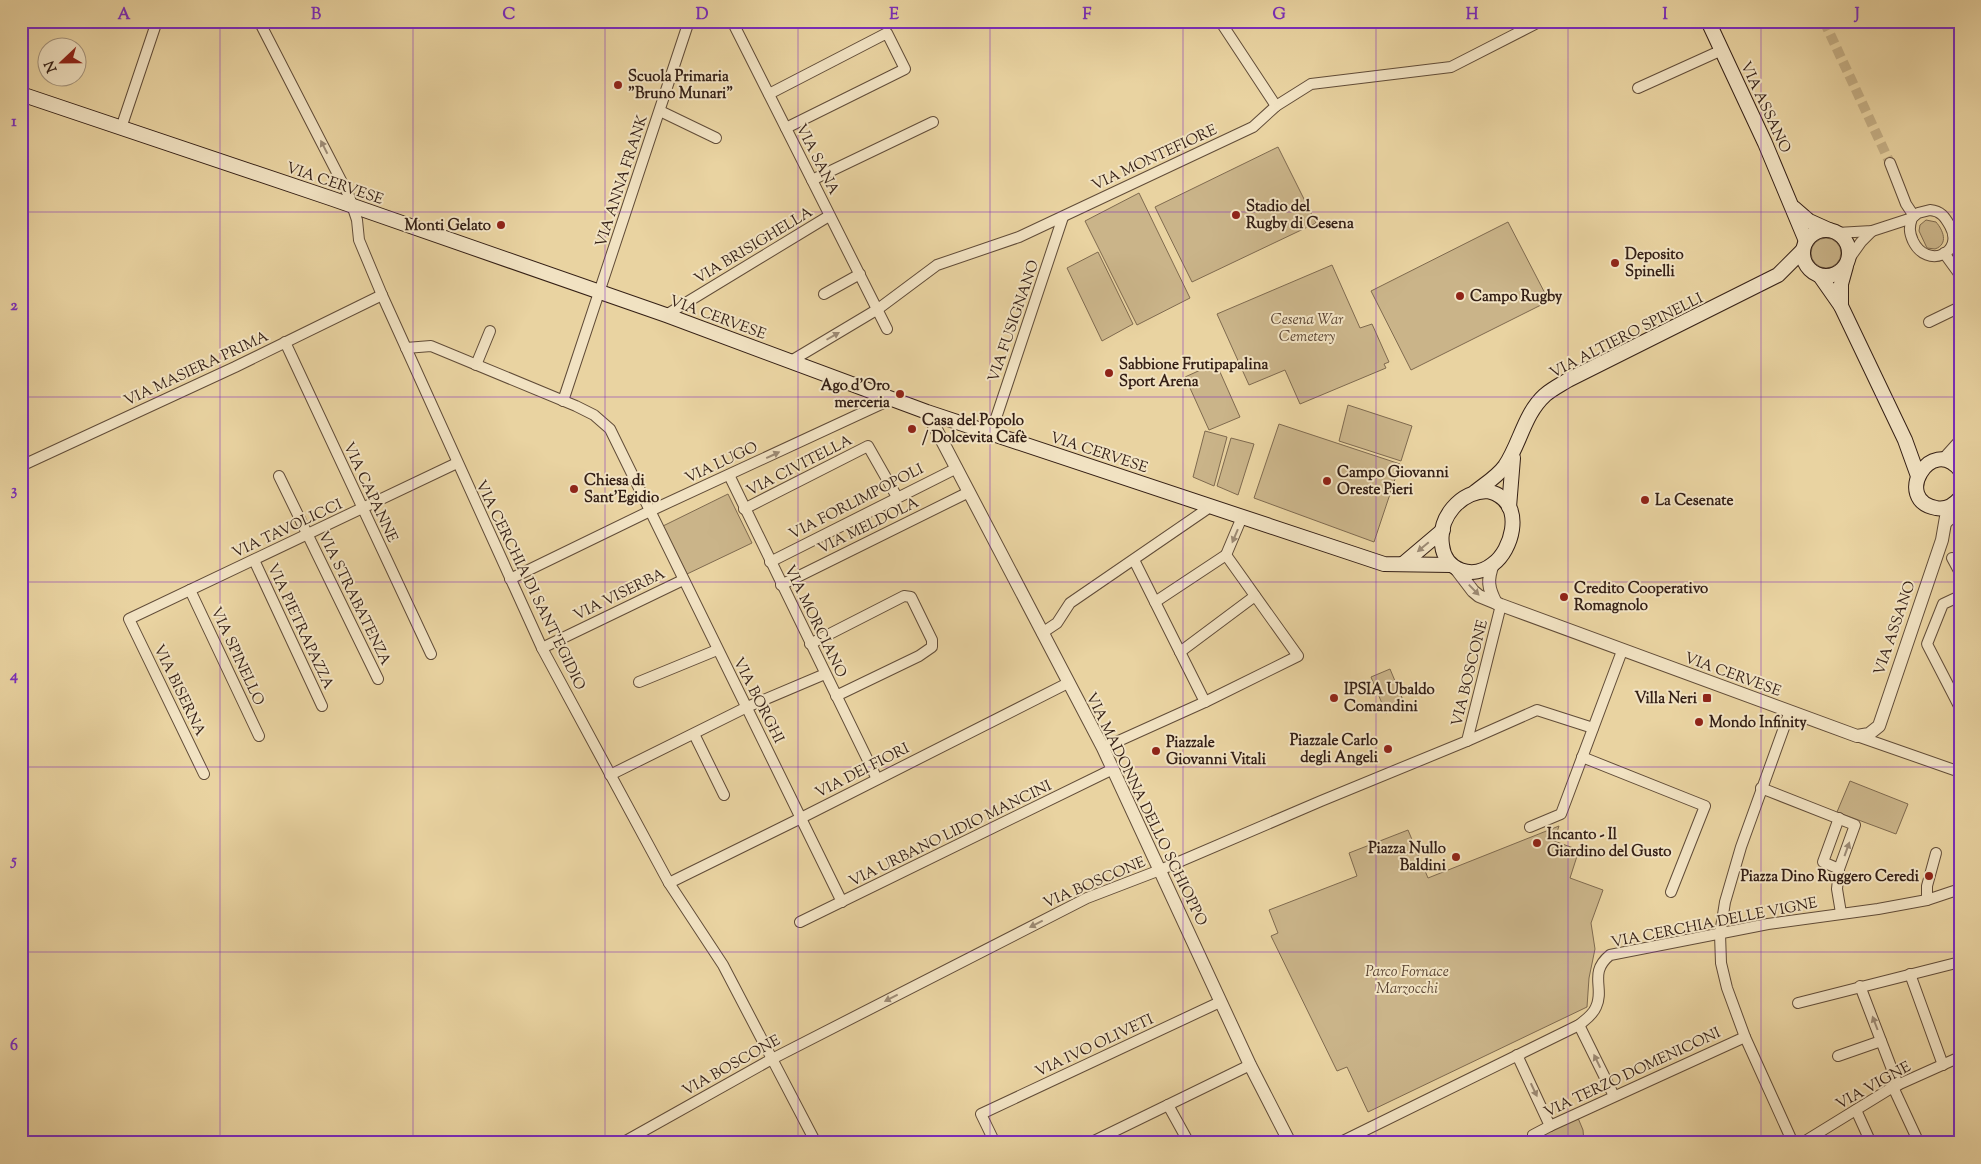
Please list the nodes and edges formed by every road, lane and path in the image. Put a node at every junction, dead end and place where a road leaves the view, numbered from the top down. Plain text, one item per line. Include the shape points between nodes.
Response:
1 (157, 21) edge
2 (259, 21) edge
3 (689, 21) edge
4 (732, 21) edge
5 (1220, 21) edge
6 (1541, 21) edge
7 (1708, 21) edge
8 (1722, 50) junction
9 (1638, 88) dead end
10 (21, 94) edge
11 (769, 94) junction
12 (1276, 106) junction
13 (660, 111) junction
14 (933, 122) dead end
15 (121, 128) junction
16 (786, 128) junction
17 (716, 138) dead end
18 (1890, 163) tunnel mouth
19 (812, 180) junction
20 (353, 207) junction
21 (1793, 207) junction
22 (829, 216) junction
23 (1064, 217) junction
24 (1908, 218) junction
25 (1833, 231) junction
26 (1872, 231) junction
27 (1910, 233) junction
28 (1804, 246) junction
29 (1952, 246) junction
30 (1944, 253) junction
31 (1847, 263) junction
32 (1958, 271) edge
33 (860, 274) junction
34 (1816, 274) junction
35 (1778, 275) junction
36 (599, 293) junction
37 (824, 294) dead end
38 (382, 295) junction
39 (1841, 306) junction
40 (1960, 308) edge
41 (878, 309) junction
42 (666, 315) junction
43 (1929, 322) dead end
44 (887, 329) dead end
45 (490, 331) dead end
46 (285, 342) junction
47 (406, 348) junction
48 (791, 361) junction
49 (476, 365) junction
50 (892, 399) junction
51 (563, 401) junction
52 (927, 412) junction
53 (991, 434) junction
54 (1959, 440) edge
55 (1908, 446) junction
56 (1514, 449) junction
57 (1938, 461) junction
58 (457, 463) junction
59 (21, 466) edge
60 (957, 468) junction
61 (1958, 469) edge
62 (728, 475) junction
63 (279, 476) dead end
64 (1918, 476) junction
65 (969, 492) junction
66 (1475, 492) junction
67 (897, 497) junction
68 (1930, 506) junction
69 (1210, 507) junction
70 (1509, 507) junction
71 (1957, 507) edge
72 (362, 509) junction
73 (744, 509) junction
74 (650, 511) junction
75 (1242, 517) junction
76 (1443, 530) junction
77 (307, 536) junction
78 (1942, 540) junction
79 (1226, 555) junction
80 (1952, 558) dead end
81 (254, 560) junction
82 (1134, 560) junction
83 (770, 562) junction
84 (1404, 563) junction
85 (1494, 564) junction
86 (1454, 568) junction
87 (1960, 573) edge
88 (510, 579) junction
89 (683, 580) junction
90 (781, 585) junction
91 (190, 590) junction
92 (1256, 596) junction
93 (1960, 596) edge
94 (1155, 602) junction
95 (1499, 604) junction
96 (129, 619) joint
97 (1042, 633) junction
98 (810, 644) junction
99 (542, 648) junction
100 (717, 650) junction
101 (1622, 651) junction
102 (1180, 652) junction
103 (431, 654) dead end
104 (825, 674) junction
105 (378, 679) dead end
106 (639, 682) dead end
107 (1068, 683) junction
108 (836, 696) junction
109 (1205, 702) junction
110 (322, 706) dead end
111 (747, 707) junction
112 (1960, 708) edge
113 (1790, 711) junction
114 (1879, 726) junction
115 (1593, 728) junction
116 (694, 734) junction
117 (258, 736) dead end
118 (1857, 736) junction
119 (1467, 741) junction
120 (1882, 745) junction
121 (1103, 748) junction
122 (1582, 757) junction
123 (1113, 769) junction
124 (1960, 772) edge
125 (204, 774) dead end
126 (610, 775) junction
127 (877, 779) junction
128 (1761, 788) junction
129 (724, 795) dead end
130 (801, 818) junction
131 (1839, 818) junction
132 (1530, 828) dead end
133 (1936, 853) dead end
134 (1839, 869) junction
135 (1160, 870) junction
136 (669, 883) junction
137 (1960, 889) edge
138 (1671, 892) dead end
139 (1927, 900) junction
140 (842, 902) junction
141 (1840, 913) junction
142 (800, 922) dead end
143 (1720, 934) junction
144 (1960, 962) edge
145 (1910, 974) junction
146 (1860, 986) junction
147 (1220, 1002) junction
148 (1798, 1003) dead end
149 (1579, 1025) junction
150 (1745, 1037) junction
151 (1881, 1041) junction
152 (1517, 1055) junction
153 (1838, 1056) dead end
154 (1960, 1057) edge
155 (772, 1059) junction
156 (1250, 1064) junction
157 (1943, 1065) junction
158 (1896, 1086) junction
159 (1614, 1096) junction
160 (1168, 1105) junction
161 (1856, 1110) junction
162 (1550, 1126) junction
163 (1534, 1139) edge
164 (622, 1143) edge
165 (816, 1143) edge
166 (995, 1143) edge
167 (1090, 1143) edge
168 (1188, 1143) edge
169 (1290, 1143) edge
170 (1339, 1143) edge
171 (1793, 1143) edge
172 (1802, 1143) edge
173 (1871, 1143) edge
174 (1919, 1143) edge

1 - 15 street
20 -> 2 street, VIA CERCHIA DI SANT'EGIDIO
3 - 13 street, VIA ANNA FRANK
4 - 11 street, VIA SANA
5 - 12 street
6 - 12 street, VIA MONTEFIORE via 1451,67 1311,84
7 - 8 main road, VIA ASSANO
8 - 9 street
8 - 21 main road, VIA ASSANO
10 - 15 main road, VIA CERVESE
11 - 16 street, VIA SANA
11 - 16 street via 887,33 905,69
12 - 23 street, VIA MONTEFIORE via 1253,127
13 - 17 street
13 - 36 street, VIA ANNA FRANK
14 - 19 street
15 - 20 main road, VIA CERVESE
16 - 19 street, VIA SANA
18 - 24 street via 1905,200
19 - 22 street, VIA SANA
20 - 36 main road, VIA CERVESE
20 - 38 street, VIA CERCHIA DI SANT'EGIDIO via 359,240
21 - 25 main road, VIA ASSANO via 1809,221
21 - 28 main road, VIA ASSANO
22 - 33 street, VIA SANA
22 - 42 street, VIA BRISIGHELLA
23 - 41 street, VIA MONTEFIORE via 1019,237 937,265
23 - 53 street, VIA FUSIGNANO
24 - 26 street
24 - 27 street
24 - 27 street
24 - 29 street via 1936,211 1944,216 1954,235
25 - 26 street
25 - 28 main road via 1816,232
25 - 31 main road via 1846,241 1850,253
26 - 31 street
27 - 30 street via 1920,253 1928,256
28 - 34 main road via 1805,263
28 - 35 main road, VIA ALTIERO SPINELLI
29 - 30 street
29 - 32 street
30 - 32 street
31 - 34 main road via 1834,275
31 - 39 main road
33 - 37 street
33 - 41 street, VIA SANA
34 - 35 main road, VIA ALTIERO SPINELLI
34 - 39 main road
35 - 56 main road, VIA ALTIERO SPINELLI via 1568,380 1544,396 1526,420
36 - 42 main road, VIA CERVESE
36 - 51 street, VIA ANNA FRANK
38 - 46 street, VIA MASIERA PRIMA
38 - 47 street, VIA CERCHIA DI SANT'EGIDIO
39 - 55 main road
40 - 43 street
41 - 44 street, VIA SANA
48 -> 41 street, VIA MONTEFIORE
42 - 48 main road, VIA CERVESE
45 - 49 street
46 - 59 street, VIA MASIERA PRIMA
46 - 72 street, VIA CAPANNE
47 - 49 street, VIA BORGHI via 431,346
47 - 58 street, VIA CERCHIA DI SANT'EGIDIO
48 - 50 main road, VIA CERVESE
49 - 51 street, VIA BORGHI
50 - 52 main road, VIA CERVESE
62 -> 50 street, VIA LUGO
51 - 74 street, VIA BORGHI via 594,415 610,429
52 - 53 main road, VIA CERVESE
52 - 60 street, VIA MADONNA DELLO SCHIOPPO
53 - 69 main road, VIA CERVESE
54 - 57 street
54 - 61 street
55 - 57 main road
55 - 64 main road
56 - 66 main road, VIA ALTIERO SPINELLI via 1504,468
56 - 70 main road, VIA ALTIERO SPINELLI
57 - 61 main road
57 - 64 main road via 1927,464
58 - 72 street, VIA TAVOLICCI
58 - 88 street, VIA CERCHIA DI SANT'EGIDIO
60 - 65 street, VIA MADONNA DELLO SCHIOPPO
60 - 67 street, VIA FORLIMPOPOLI
62 - 73 street, VIA MORCIANO
62 - 74 street, VIA LUGO
63 - 77 street, VIA STRABATENZA
64 - 68 main road via 1916,488
65 - 90 street, VIA MELDOLA
65 - 97 street, VIA MADONNA DELLO SCHIOPPO
66 - 70 main road via 1487,491 1499,496
66 - 76 main road via 1455,505
67 - 73 street, VIA CIVITELLA via 868,446
67 - 83 street, VIA FORLIMPOPOLI
68 - 71 main road
68 - 78 street
69 - 75 main road, VIA CERVESE
69 - 82 street
70 - 85 main road via 1512,533
71 - 78 street, VIA ASSANO via 1944,525
72 - 77 street, VIA TAVOLICCI
72 - 103 street, VIA CAPANNE
73 - 83 street, VIA MORCIANO
74 - 88 street, VIA LUGO
74 - 89 street, VIA BORGHI
75 -> 79 street
75 - 84 main road, VIA CERVESE via 1384,564
76 -> 84 main road
76 - 86 main road via 1443,553
77 - 81 street, VIA TAVOLICCI
77 - 105 street, VIA STRABATENZA
78 - 114 street, VIA ASSANO
79 - 92 street
79 - 94 street
80 - 87 street
81 - 91 street, VIA TAVOLICCI
81 - 110 street, VIA PIETRAPAZZA
82 - 94 street
82 - 97 street via 1070,603 1057,622
83 - 90 street, VIA MORCIANO
84 - 86 main road, VIA CERVESE
85 - 86 main road via 1474,573
85 - 95 street via 1488,578 1490,591
86 -> 95 street, VIA CERVESE via 1479,596
88 - 99 street, VIA CERCHIA DI SANT'EGIDIO
89 - 99 street, VIA VISERBA
89 - 100 street, VIA BORGHI
90 - 98 street, VIA MORCIANO
91 - 96 street, VIA TAVOLICCI
91 - 117 street, VIA SPINELLO
92 - 102 street
92 - 109 street via 1298,656
93 - 112 street via 1943,604 1926,644
94 - 102 street
95 - 101 street, VIA CERVESE
95 - 119 street, VIA BOSCONE
96 - 125 street, VIA BISERNA
97 - 107 street, VIA MADONNA DELLO SCHIOPPO
98 - 104 street, VIA MORCIANO
98 - 108 street via 904,596 911,597 915,604 932,646 919,656
99 - 126 street, VIA CERCHIA DI SANT'EGIDIO
100 - 106 street
100 - 111 street, VIA BORGHI
101 - 113 street, VIA CERVESE
101 - 115 street
102 - 109 street
104 - 108 street, VIA MORCIANO
104 - 111 street
107 - 121 street, VIA MADONNA DELLO SCHIOPPO
107 - 127 street, VIA DEI FIORI
108 - 127 street, VIA MORCIANO
109 - 121 street
111 - 116 street
111 - 130 street, VIA BORGHI
113 - 118 street, VIA CERVESE
113 - 128 street
114 - 118 street via 1869,734
114 - 120 street, VIA ASSANO
115 - 119 street via 1537,710
115 - 122 street
116 - 126 street
116 - 129 street
118 - 120 street, VIA CERVESE
119 - 135 street, VIA BOSCONE
120 - 124 street, VIA CERVESE
121 - 123 street, VIA MADONNA DELLO SCHIOPPO
122 - 132 street via 1561,814
122 - 138 street via 1705,806
123 - 135 street, VIA MADONNA DELLO SCHIOPPO
123 - 140 street, VIA URBANO LIDIO MANCINI
126 - 136 street, VIA CERCHIA DI SANT'EGIDIO
127 - 130 street, VIA DEI FIORI
128 - 131 street
128 - 143 street via 1725,902
130 - 136 street, VIA DEI FIORI
130 - 140 street, VIA BORGHI
134 -> 131 street via 1855,825
131 - 134 street via 1823,862
133 - 139 street via 1926,886
134 - 141 street
135 - 147 street, VIA MADONNA DELLO SCHIOPPO
135 -> 155 street, VIA BOSCONE via 1087,898
136 - 155 street, VIA CERCHIA DI SANT'EGIDIO via 723,965
137 - 139 street, VIA CERCHIA DELLE VIGNE
139 - 141 street, VIA CERCHIA DELLE VIGNE
140 - 142 street, VIA URBANO LIDIO MANCINI
141 - 143 street, VIA CERCHIA DELLE VIGNE
143 - 149 street, VIA CERCHIA DELLE VIGNE via 1610,955 1598,970 1597,1006
143 - 150 street via 1727,988
144 - 145 street
145 - 146 street
145 - 157 street
146 - 148 street
151 -> 146 street
147 - 156 street, VIA MADONNA DELLO SCHIOPPO
147 - 166 street, VIA IVO OLIVETI via 981,1114
149 - 152 street, VIA CERCHIA DELLE VIGNE
159 -> 149 street
150 - 159 street, VIA TERZO DOMENICONI
150 - 171 street
151 - 153 street
151 - 158 street
152 -> 162 street
152 - 170 street, VIA CERCHIA DELLE VIGNE
154 - 157 street, VIA VIGNE
155 - 164 street, VIA BOSCONE
155 - 165 street, VIA CERCHIA DI SANT'EGIDIO
156 - 160 street
156 - 169 street, VIA MADONNA DELLO SCHIOPPO
157 - 158 street, VIA VIGNE
158 - 161 street, VIA VIGNE
158 - 174 street
159 - 162 street, VIA TERZO DOMENICONI
160 - 167 street
160 - 168 street
161 - 172 street, VIA VIGNE
161 - 173 street
162 - 163 street, VIA TERZO DOMENICONI

